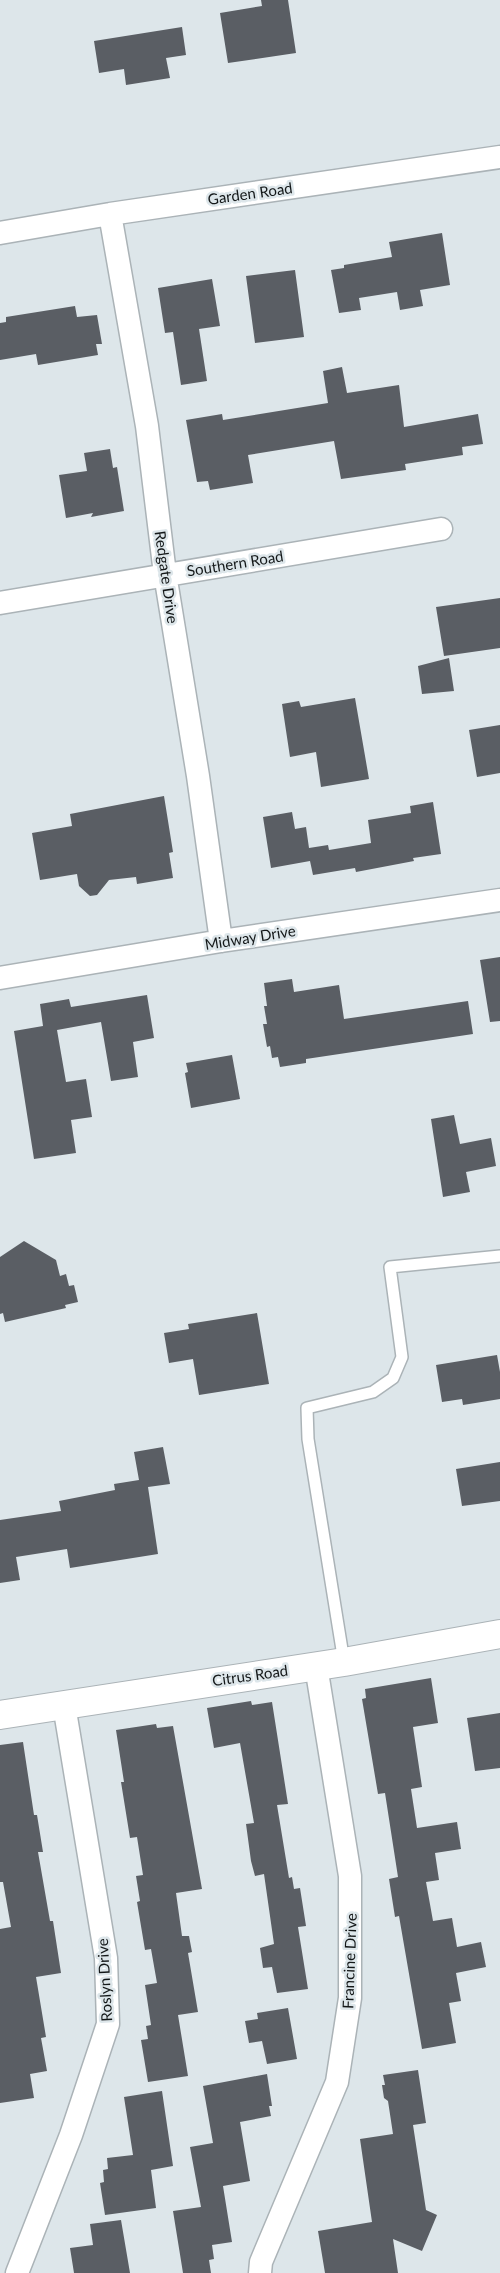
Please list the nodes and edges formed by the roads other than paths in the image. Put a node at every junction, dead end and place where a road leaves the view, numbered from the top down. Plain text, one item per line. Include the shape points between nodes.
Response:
1 (500, 157) edge
2 (110, 214) junction
3 (0, 232) edge
4 (441, 529) dead end
5 (165, 574) junction
6 (0, 603) edge
7 (500, 900) edge
8 (221, 941) junction
9 (0, 978) edge
10 (500, 1256) edge
11 (500, 1634) edge
12 (344, 1662) junction
13 (316, 1666) junction
14 (64, 1704) junction
15 (0, 1715) edge
16 (17, 2273) edge
17 (260, 2273) edge

1 - 2 street, Garden Road
2 - 3 street, Garden Road
2 - 5 street, Redgate Drive via 147,426
4 - 5 street, Southern Road
5 - 6 street, Southern Road
5 - 8 street, Redgate Drive
7 - 8 street, Midway Drive
8 - 9 street, Midway Drive
10 - 12 lane via 390,1267 402,1357 393,1378 373,1392 307,1408 308,1439
11 - 12 street, Citrus Road
12 - 13 street, Citrus Road
13 - 14 street, Citrus Road
13 - 17 street, Francine Drive via 350,1876 350,1998 337,2082 261,2262
14 - 15 street, Citrus Road
14 - 16 street, Roslyn Drive via 106,1958 108,2024 71,2135

